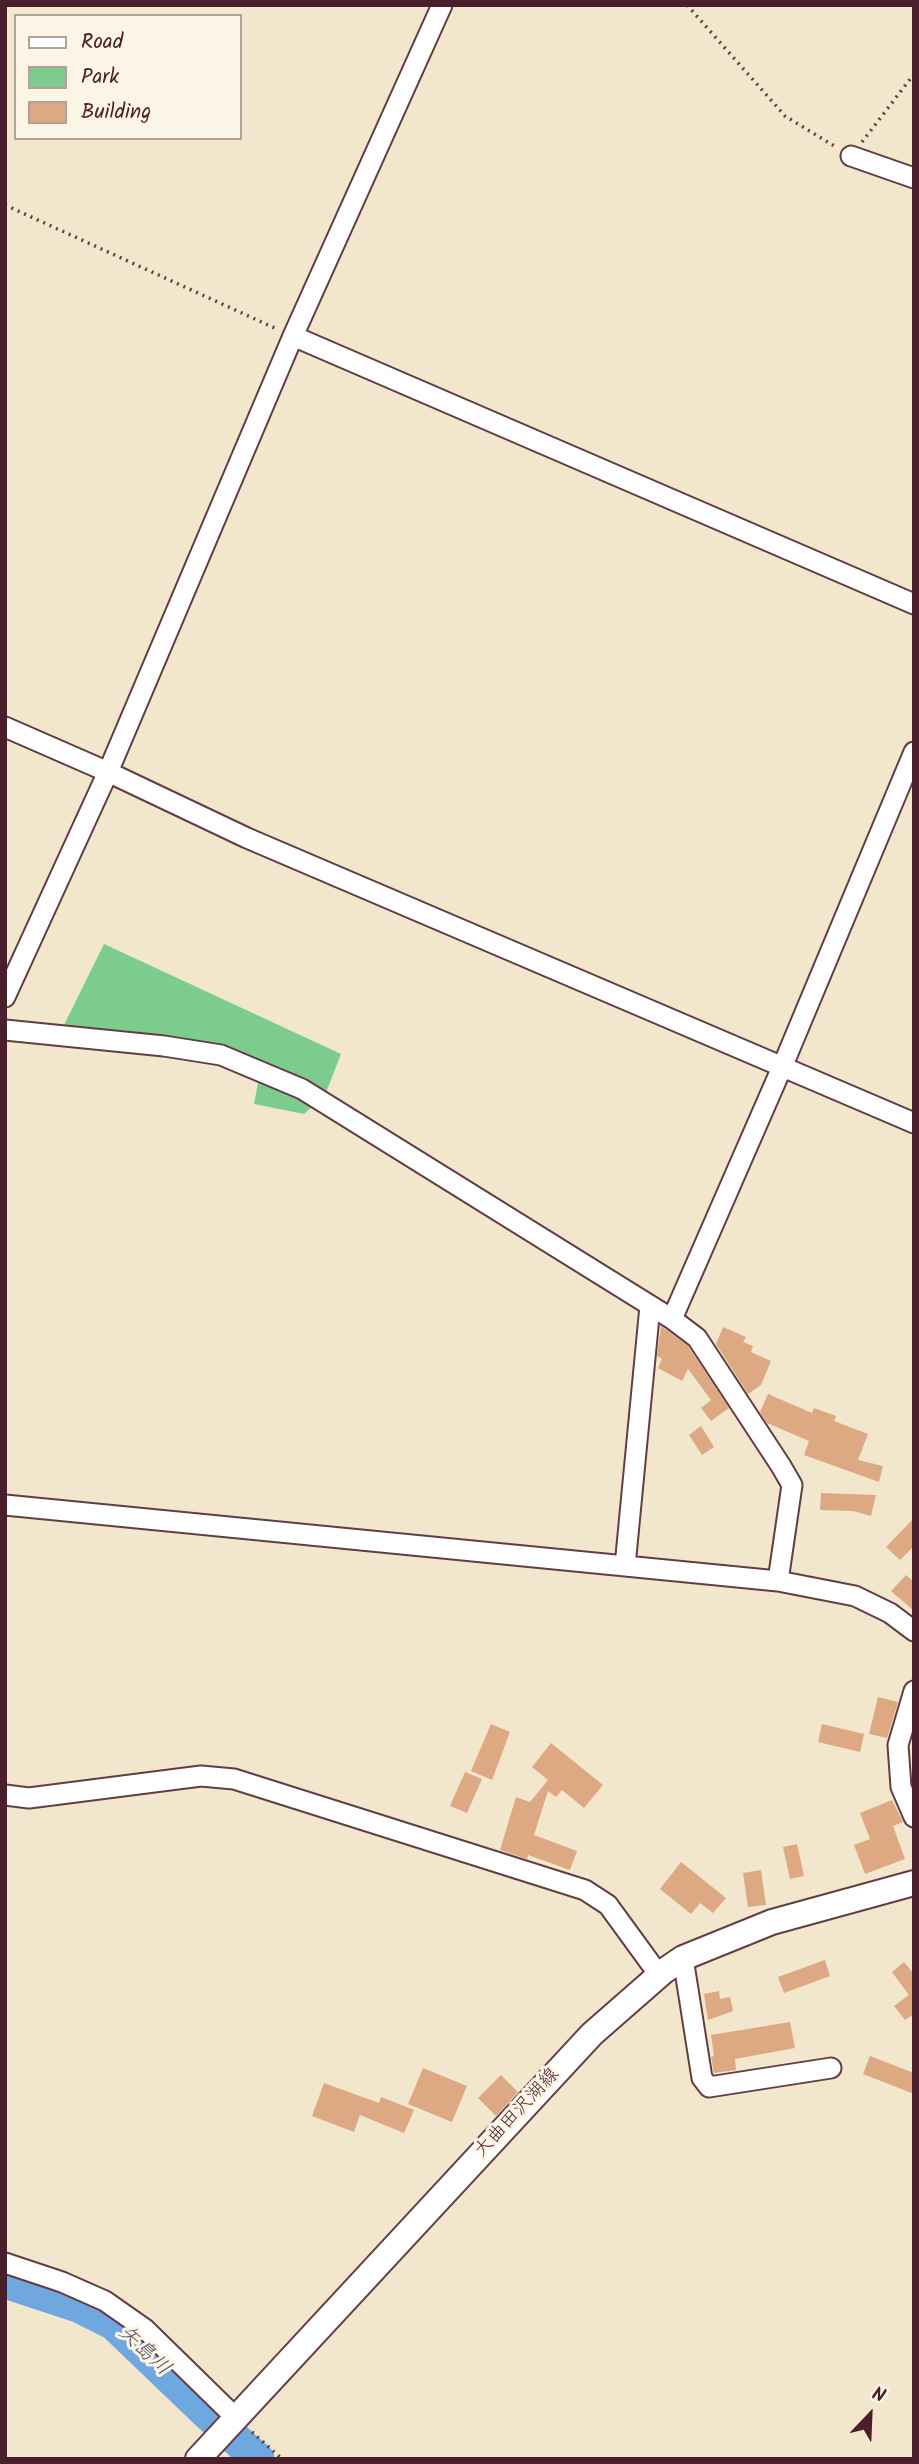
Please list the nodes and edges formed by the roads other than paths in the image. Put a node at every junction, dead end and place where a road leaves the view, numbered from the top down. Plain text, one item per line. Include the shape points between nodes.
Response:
1 (442, 5) edge
2 (851, 156) road end
3 (914, 178) edge
4 (293, 337) junction
5 (914, 604) edge
6 (5, 727) edge
7 (914, 752) edge
8 (108, 772) junction
9 (5, 997) edge
10 (5, 1030) edge
11 (783, 1065) junction
12 (914, 1123) edge
13 (650, 1306) junction
14 (672, 1320) junction
15 (5, 1505) edge
16 (625, 1566) junction
17 (778, 1581) junction
18 (914, 1632) edge
19 (914, 1691) edge
20 (907, 1784) edge
21 (5, 1795) edge
22 (914, 1817) edge
23 (914, 1883) edge
24 (683, 1958) junction
25 (659, 1975) junction
26 (831, 2068) dead end
27 (5, 2263) edge
28 (237, 2419) junction
29 (198, 2459) edge

1 - 4 street
2 - 3 street
4 - 5 street
4 - 8 street
6 - 8 street
7 - 11 street
8 - 9 street
8 - 11 street via 247,838
10 - 13 street via 221,1055 302,1089
11 - 12 street
11 - 14 street
13 - 14 street
13 - 16 street
14 - 17 street via 696,1338 792,1485
15 - 16 street
16 - 17 street
17 - 18 street via 855,1596 890,1613
19 - 20 street via 898,1745
20 - 22 street
21 - 25 street via 29,1798 201,1776 234,1780 585,1890 608,1905
23 - 24 main road, 大曲田沢湖線 via 772,1922
24 - 25 main road, 大曲田沢湖線
24 - 26 street via 702,2077 709,2087
25 - 28 main road, 大曲田沢湖線 via 592,2034
27 - 28 street via 105,2301 145,2329
28 - 29 main road, 大曲田沢湖線

